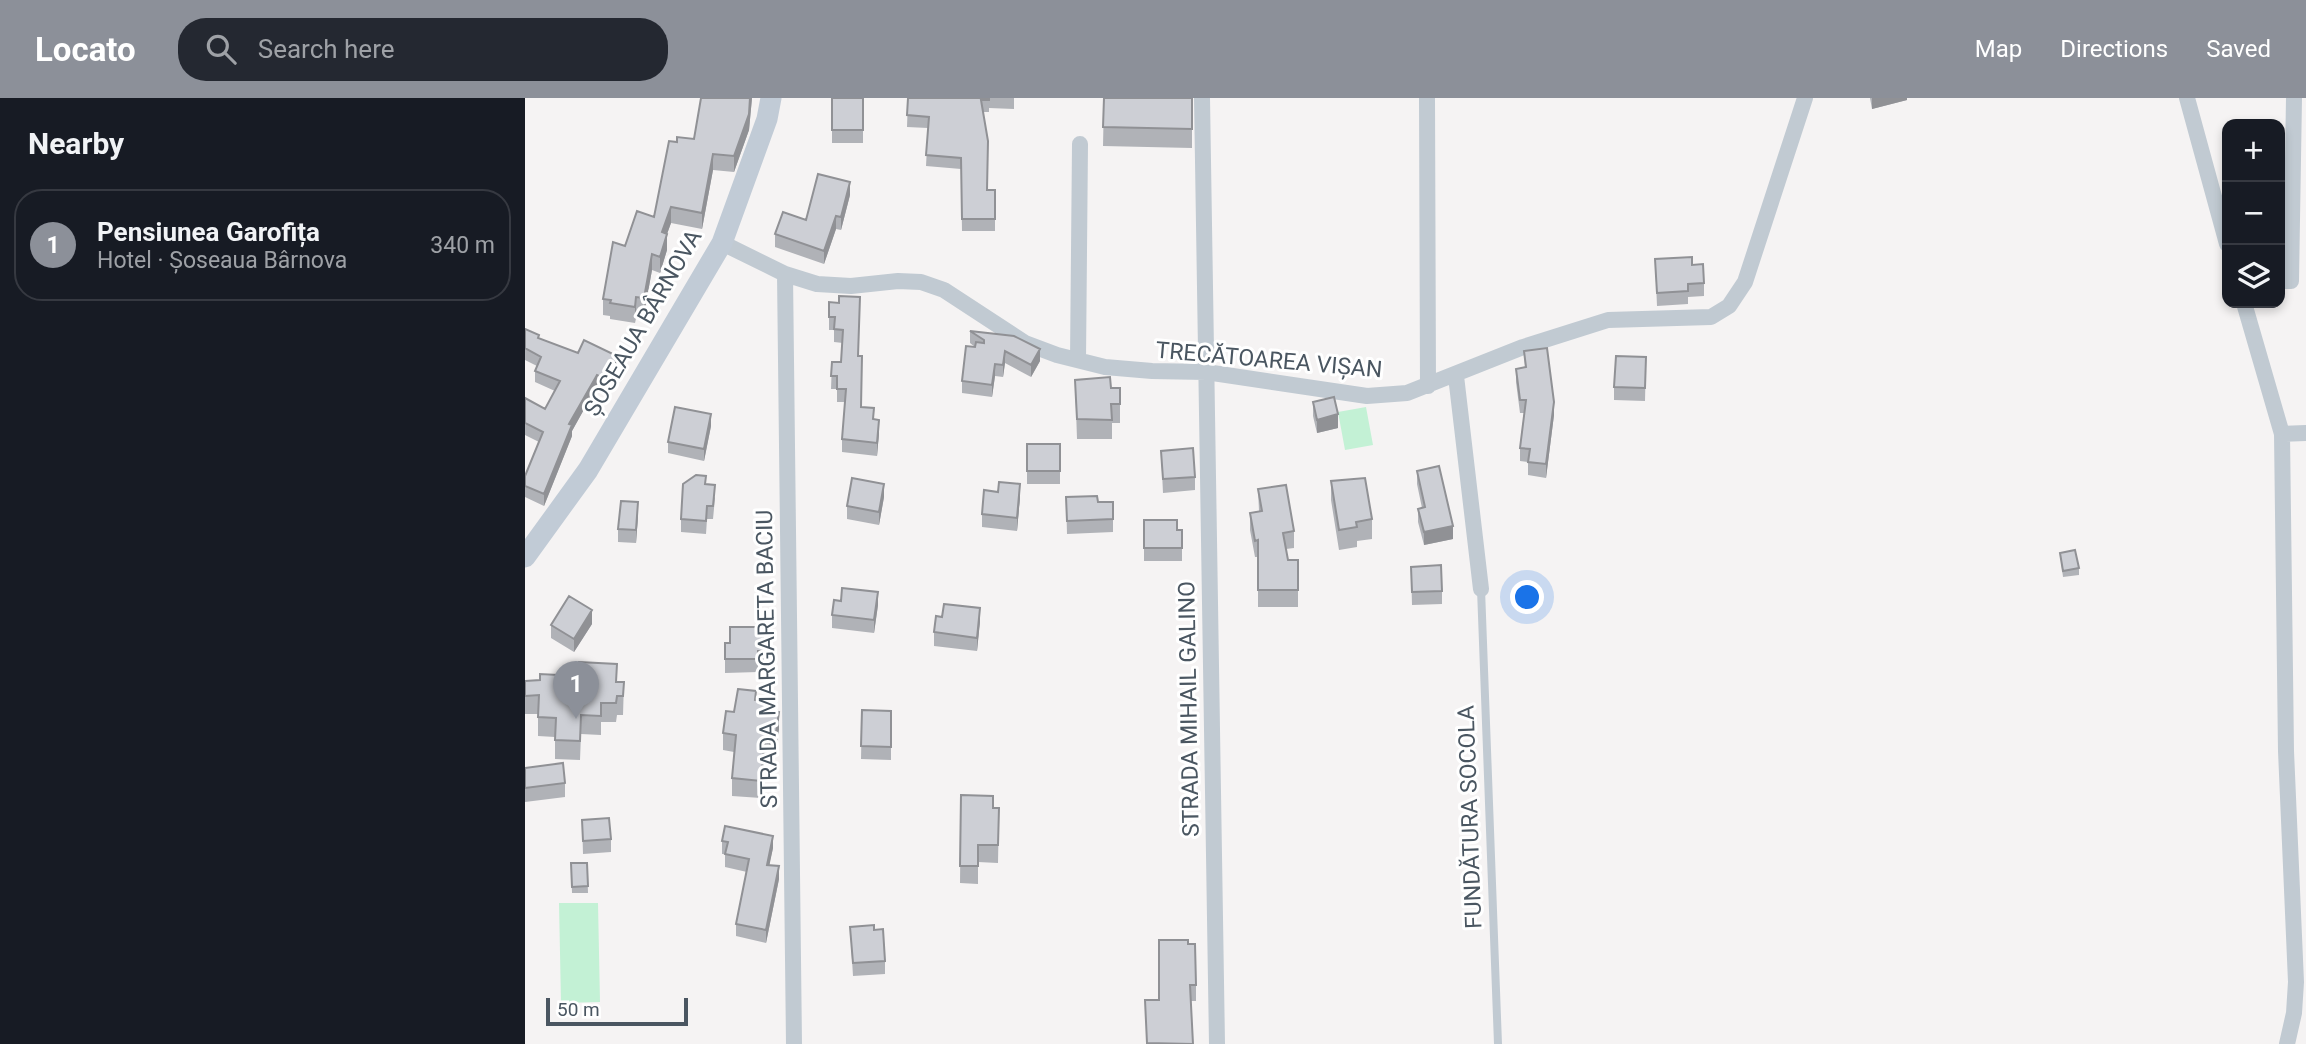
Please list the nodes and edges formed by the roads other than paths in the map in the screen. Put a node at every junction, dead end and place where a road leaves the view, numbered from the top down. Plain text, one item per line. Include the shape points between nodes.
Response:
1 (771, 98) edge
2 (1202, 98) edge
3 (1427, 98) edge
4 (1805, 98) edge
5 (2187, 98) edge
6 (2294, 98) edge
7 (1080, 145) dead end
8 (2222, 226) edge
9 (722, 243) junction
10 (785, 274) junction
11 (2285, 281) edge
12 (2245, 308) edge
13 (1078, 360) junction
14 (1206, 372) junction
15 (1456, 376) junction
16 (1427, 386) junction
17 (2306, 433) edge
18 (2282, 434) junction
19 (525, 557) edge
20 (1481, 589) joint
21 (794, 1044) edge
22 (1217, 1044) edge
23 (1498, 1044) edge
24 (2287, 1044) edge

1 - 9 main road, ȘOSEAUA BÂRNOVA
2 - 14 street, STRADA MIHAIL GALINO
3 - 16 street
4 - 15 street, TRECĂTOAREA VIȘAN via 1745,282 1729,306 1711,317 1608,320 1523,347
5 - 8 street
6 - 11 street via 2291,281
7 - 13 street
9 - 10 street, TRECĂTOAREA VIȘAN
9 - 19 main road, ȘOSEAUA BÂRNOVA via 588,470
10 - 13 street, TRECĂTOAREA VIȘAN via 817,284 921,282 944,290 1025,344
10 - 21 street, STRADA MARGARETA BACIU
12 - 18 street
13 - 14 street, TRECĂTOAREA VIȘAN via 1105,367
14 - 16 street, TRECĂTOAREA VIȘAN via 1367,396 1407,393
14 - 22 street, STRADA MIHAIL GALINO
15 - 16 street, TRECĂTOAREA VIȘAN
15 - 20 street
17 - 18 street
18 - 24 street via 2286,751 2296,982
20 - 23 lane, FUNDĂTURA SOCOLA

